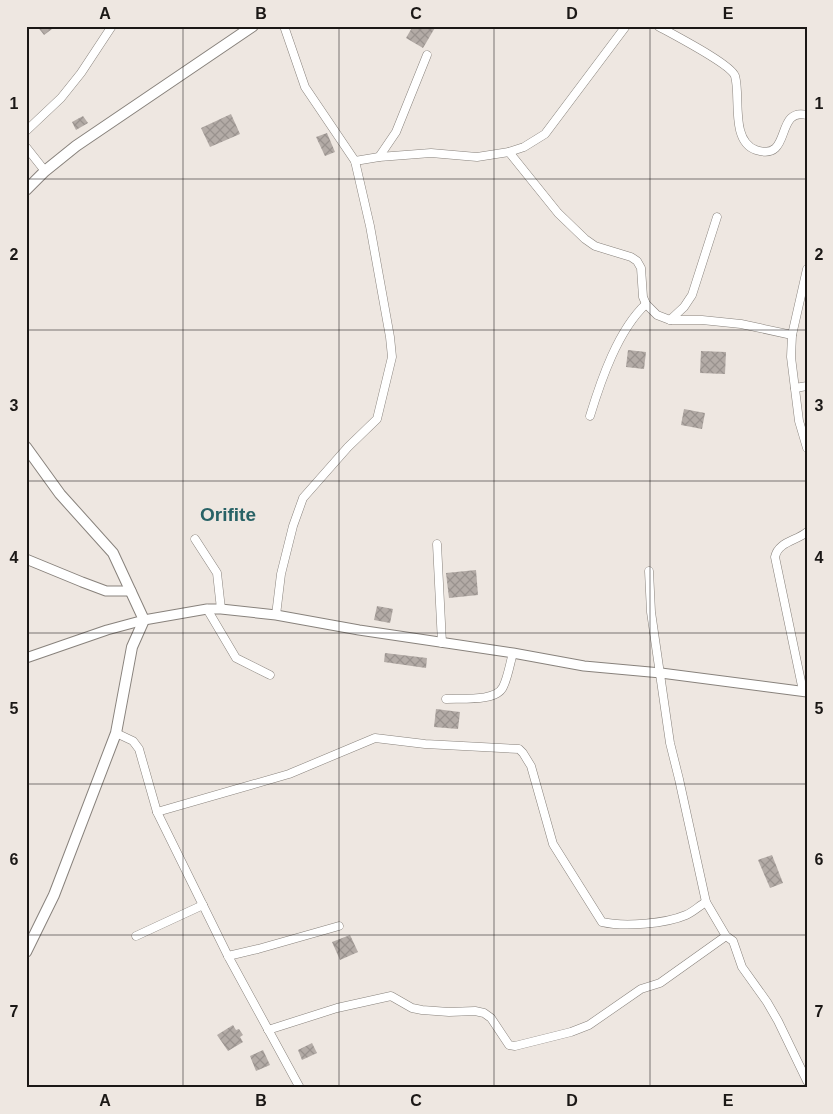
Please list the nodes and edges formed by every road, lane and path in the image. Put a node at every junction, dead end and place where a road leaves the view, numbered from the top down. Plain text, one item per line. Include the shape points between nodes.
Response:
1 (112, 26) edge
2 (253, 26) edge
3 (284, 26) edge
4 (626, 26) edge
5 (658, 26) edge
6 (427, 54) dead end
7 (807, 114) edge
8 (26, 131) edge
9 (26, 147) edge
10 (509, 152) junction
11 (379, 157) junction
12 (355, 161) junction
13 (45, 171) junction
14 (26, 190) edge
15 (717, 217) dead end
16 (807, 269) edge
17 (646, 304) junction
18 (670, 320) junction
19 (792, 334) junction
20 (807, 386) edge
21 (795, 388) junction
22 (590, 416) dead end
23 (26, 447) edge
24 (807, 448) edge
25 (807, 532) edge
26 (195, 539) dead end
27 (437, 544) dead end
28 (26, 559) edge
29 (649, 571) dead end
30 (131, 592) junction
31 (207, 608) junction
32 (221, 609) junction
33 (276, 615) junction
34 (144, 620) junction
35 (442, 643) junction
36 (512, 653) junction
37 (26, 658) edge
38 (661, 673) junction
39 (270, 675) dead end
40 (805, 691) edge
41 (446, 699) dead end
42 (116, 733) junction
43 (157, 812) junction
44 (706, 902) junction
45 (203, 905) junction
46 (338, 926) dead end
47 (136, 936) dead end
48 (726, 936) junction
49 (26, 952) edge
50 (228, 956) junction
51 (268, 1030) junction
52 (807, 1081) edge
53 (300, 1088) edge

1 - 8 street via 61,98
2 - 13 main road via 76,146
3 - 12 street via 305,87
4 - 10 street via 545,134
5 - 7 street via 729,69 735,76 738,118 748,146 763,151 774,149 780,145 791,117
6 - 11 street via 396,132
9 - 13 street
10 - 11 street via 477,156 432,153
10 - 17 street via 558,213 584,239 637,261
11 - 12 street
12 - 33 street via 370,226 392,357 376,419 303,498 293,526
13 - 14 main road
15 - 18 street via 692,295
16 - 19 street
17 - 18 street via 657,315
17 - 22 street via 623,334
18 - 19 street via 742,324
19 - 21 street
20 - 21 street
21 - 24 street via 799,421
23 - 30 main road via 60,494 113,554
25 - 40 street via 780,546 775,557
26 - 32 street via 217,573
27 - 35 street
28 - 30 street via 106,590
29 - 38 street via 651,612
30 - 34 main road
31 - 32 street
31 - 34 street
31 - 39 street via 236,658
32 - 33 street
33 - 35 street
34 - 37 street
34 - 42 main road via 132,647
35 - 36 street
36 - 38 street via 584,666
36 - 41 street via 503,688 497,694
38 - 40 street
38 - 44 street via 670,743
42 - 43 street via 133,741 139,749
42 - 49 main road via 54,895
43 - 44 street via 289,774 375,738 519,749 531,766 553,844 602,922 634,925 669,920 686,915
43 - 45 street
44 - 48 street
45 - 47 street
45 - 50 street
46 - 50 street
48 - 51 street via 660,983 641,989 589,1025 515,1046 509,1045 484,1013 422,1010 391,996 337,1008
48 - 52 street via 733,941 742,967 767,1002
50 - 51 street
51 - 53 street

